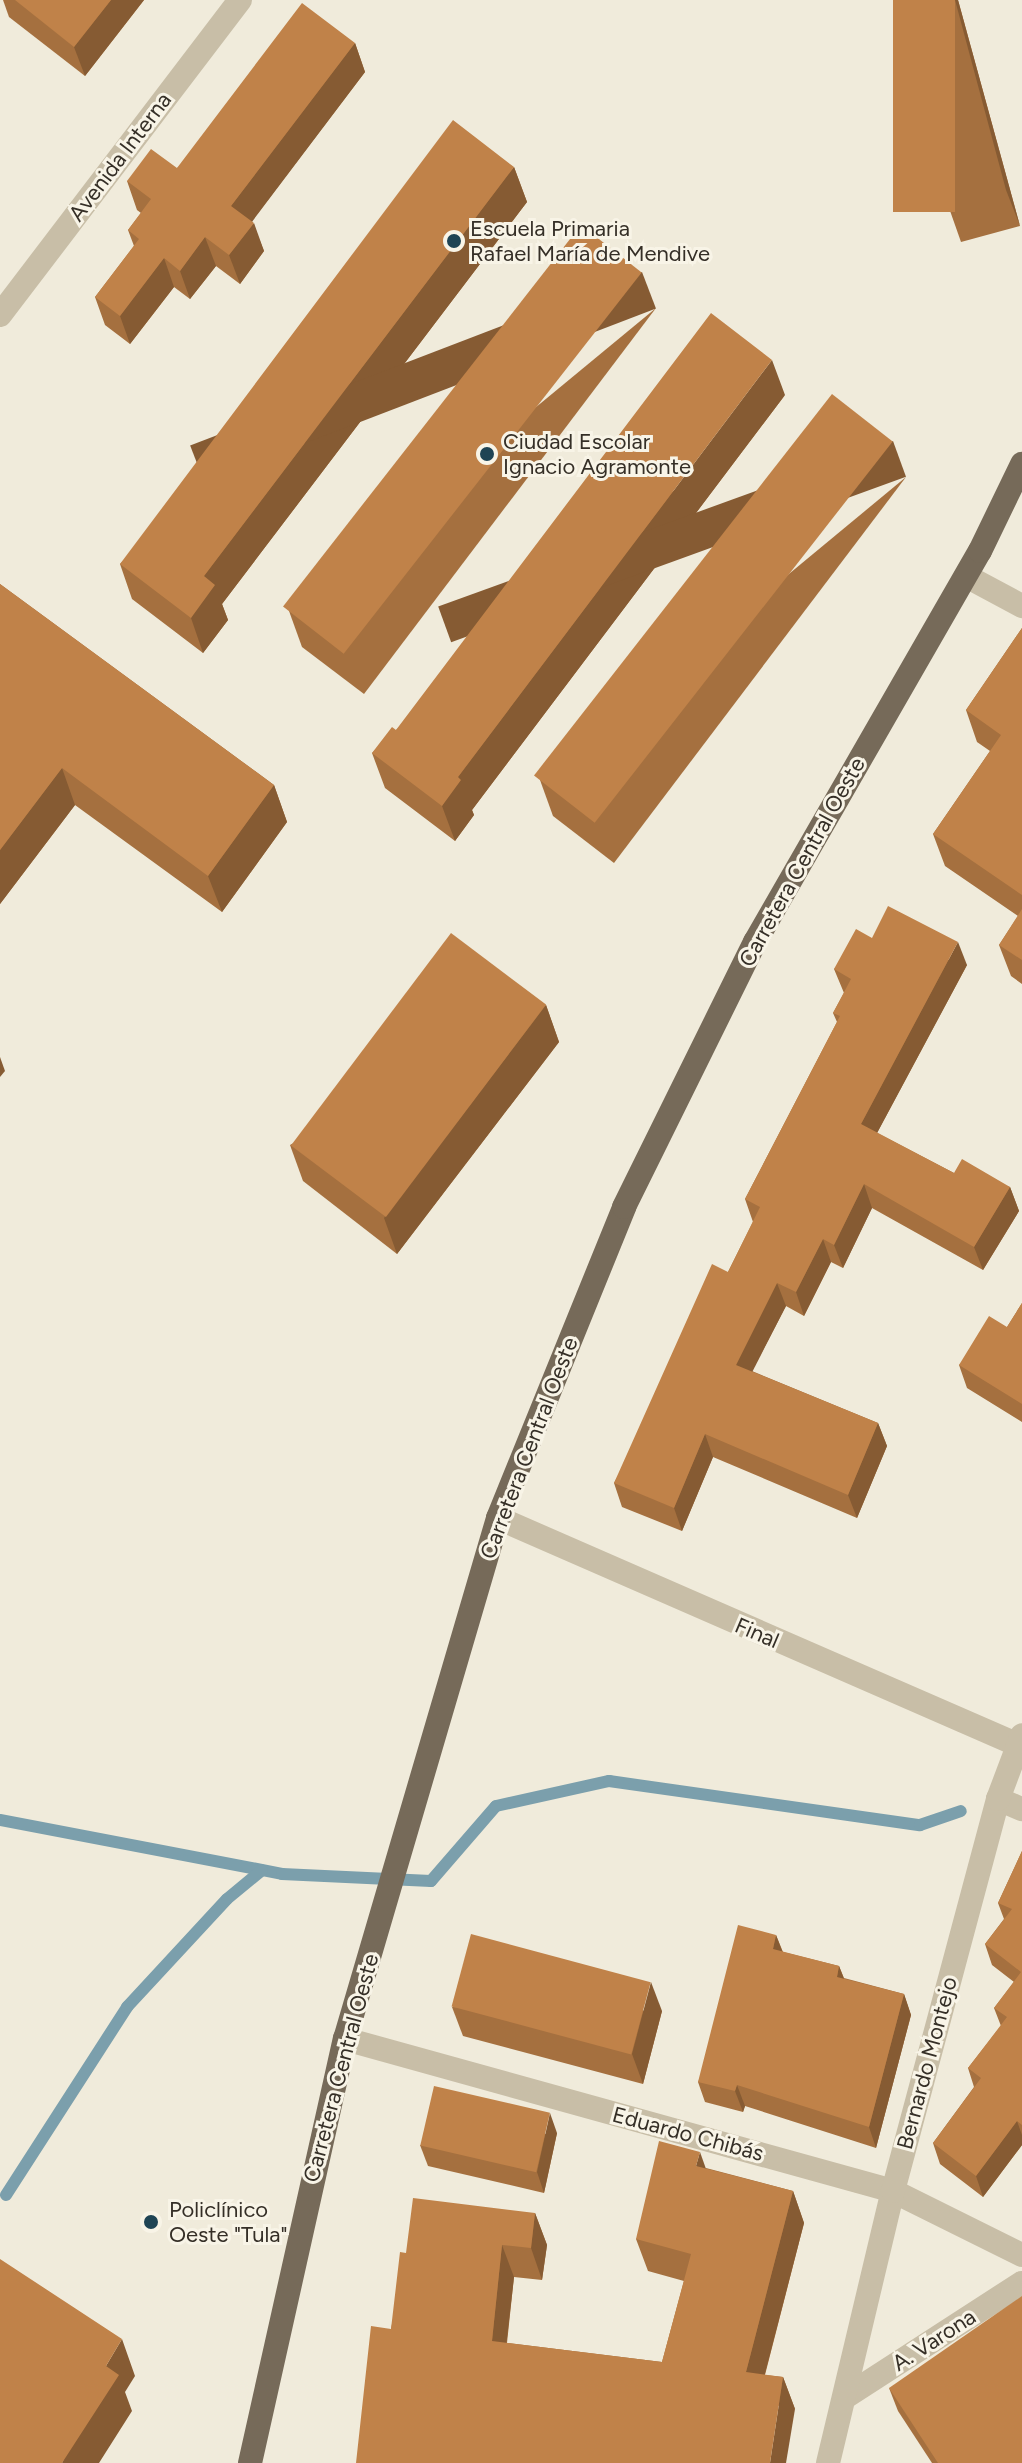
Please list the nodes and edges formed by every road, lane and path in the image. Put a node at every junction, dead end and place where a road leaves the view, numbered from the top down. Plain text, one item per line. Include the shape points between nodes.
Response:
1 (240, 0) edge
2 (0, 315) edge
3 (1022, 464) edge
4 (1022, 501) edge
5 (980, 551) junction
6 (966, 576) junction
7 (1022, 606) edge
8 (498, 1518) junction
9 (1020, 1740) edge
10 (998, 1799) junction
11 (1022, 1809) edge
12 (345, 2039) junction
13 (893, 2191) junction
14 (1022, 2255) edge
15 (1022, 2283) edge
16 (847, 2396) junction
17 (250, 2463) edge
18 (828, 2463) edge

1 - 2 street, Avenida Interna
3 - 5 main road, Carretera Central Oeste
4 - 5 main road, Carretera Central Oeste
5 - 6 main road, Carretera Central Oeste
6 - 7 street
6 - 8 main road, Carretera Central Oeste via 741,970 624,1207
8 - 9 street, Final
8 - 12 main road, Carretera Central Oeste
9 - 10 street, Bernardo Montejo
10 - 11 street
10 - 13 street, Bernardo Montejo
12 - 13 street, Eduardo Chibás
12 - 17 main road, Carretera Central Oeste
13 - 14 street, Eduardo Chibás
13 - 16 street, Bernardo Montejo
15 - 16 street, A. Varona
16 - 18 street, Bernardo Montejo

